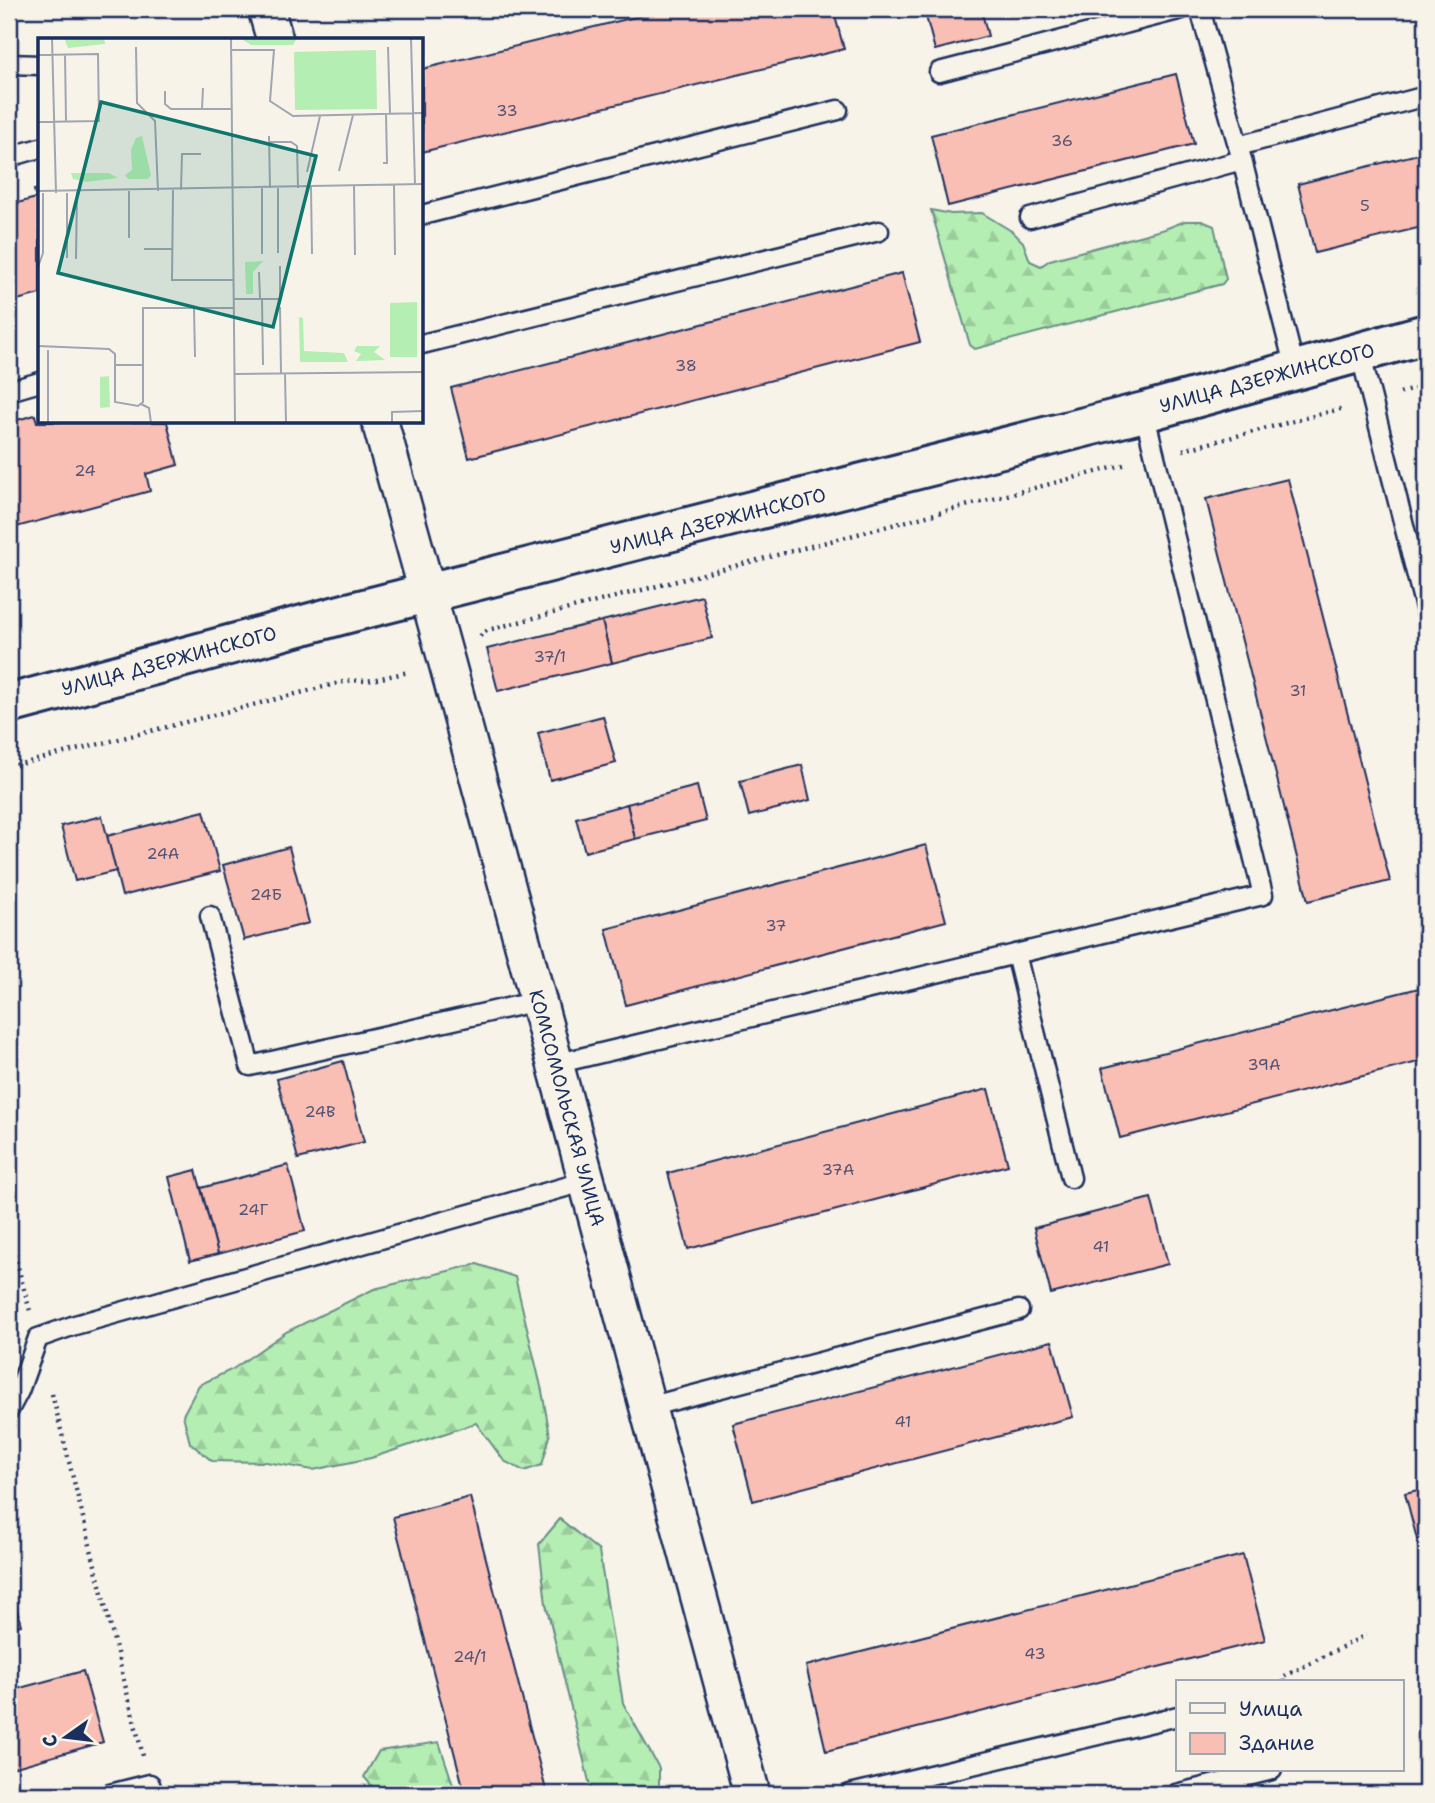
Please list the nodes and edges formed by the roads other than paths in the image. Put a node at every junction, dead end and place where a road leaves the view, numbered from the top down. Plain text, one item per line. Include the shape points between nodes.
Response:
1 (266, 9) edge
2 (1182, 9) edge
3 (1200, 9) edge
4 (274, 38) edge
5 (9, 64) edge
6 (38, 65) edge
7 (939, 72) dead end
8 (1426, 96) edge
9 (838, 110) dead end
10 (38, 149) edge
11 (1240, 153) junction
12 (9, 157) edge
13 (424, 214) edge
14 (1030, 218) dead end
15 (879, 231) dead end
16 (1426, 334) edge
17 (424, 344) edge
18 (1360, 352) junction
19 (1295, 369) junction
20 (38, 383) edge
21 (9, 391) edge
22 (1144, 412) junction
23 (381, 424) edge
24 (427, 595) junction
25 (1426, 612) edge
26 (9, 704) edge
27 (210, 916) dead end
28 (1016, 954) junction
29 (538, 1001) junction
30 (555, 1064) junction
31 (1071, 1178) dead end
32 (587, 1181) junction
33 (1019, 1310) dead end
34 (648, 1407) junction
35 (9, 1410) edge
36 (1176, 1716) edge
37 (1264, 1772) edge
38 (152, 1789) edge
39 (110, 1794) edge
40 (752, 1794) edge
41 (850, 1794) edge
42 (1177, 1794) edge

1 - 4 street
2 - 7 lane
3 - 11 lane
5 - 6 lane
8 - 11 lane
9 - 13 lane
10 - 12 lane
11 - 14 lane
11 - 19 lane
15 - 17 lane
16 - 18 street, УЛИЦА ДЗЕРЖИНСКОГО
18 - 19 street, УЛИЦА ДЗЕРЖИНСКОГО
18 - 25 lane
19 - 22 street, УЛИЦА ДЗЕРЖИНСКОГО
20 - 21 lane
22 - 24 street, УЛИЦА ДЗЕРЖИНСКОГО
22 - 28 lane via 1263,895
23 - 24 street, КОМСОМОЛЬСКАЯ УЛИЦА
24 - 26 street, УЛИЦА ДЗЕРЖИНСКОГО
24 - 29 street, КОМСОМОЛЬСКАЯ УЛИЦА
27 - 29 lane via 250,1066
28 - 30 lane
28 - 31 lane
29 - 30 street, КОМСОМОЛЬСКАЯ УЛИЦА
30 - 32 street, КОМСОМОЛЬСКАЯ УЛИЦА
32 - 34 street, КОМСОМОЛЬСКАЯ УЛИЦА
32 - 35 lane via 38,1338
33 - 34 lane
34 - 40 street, КОМСОМОЛЬСКАЯ УЛИЦА
36 - 41 lane
37 - 42 lane
38 - 39 lane

